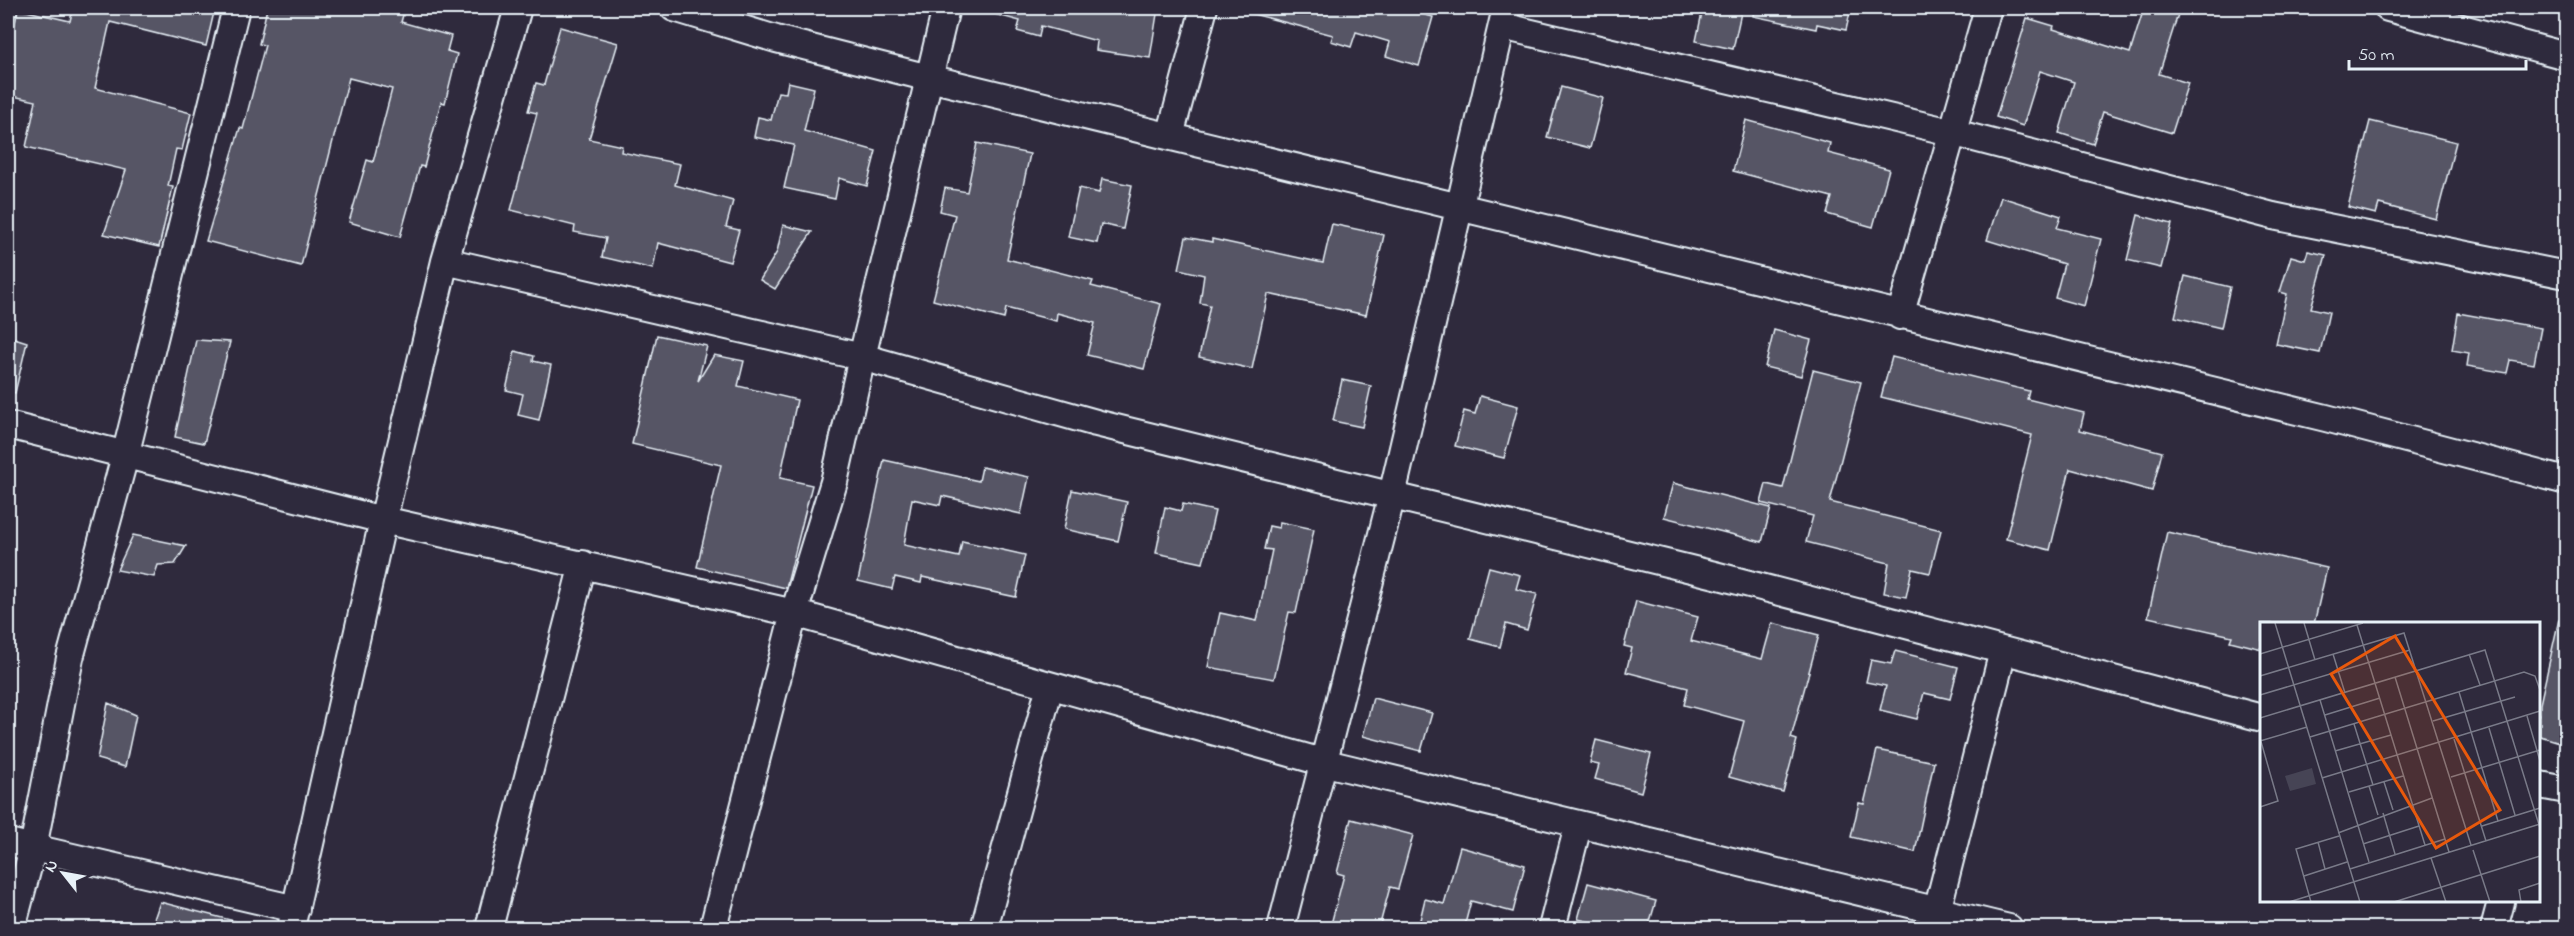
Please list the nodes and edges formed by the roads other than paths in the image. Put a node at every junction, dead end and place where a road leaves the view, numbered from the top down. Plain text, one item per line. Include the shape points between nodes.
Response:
1 (236, 8) edge
2 (518, 8) edge
3 (674, 8) edge
4 (946, 8) edge
5 (1204, 8) edge
6 (1988, 8) edge
7 (2388, 8) edge
8 (1504, 17) edge
9 (2566, 56) edge
10 (929, 78) junction
11 (1951, 132) junction
12 (1170, 136) junction
13 (1459, 208) junction
14 (445, 261) junction
15 (2566, 275) edge
16 (1900, 315) junction
17 (862, 357) junction
18 (8, 425) edge
19 (125, 456) junction
20 (2566, 481) edge
21 (1392, 495) junction
22 (383, 520) junction
23 (583, 564) junction
24 (794, 613) junction
25 (2003, 651) junction
26 (1050, 686) junction
27 (2260, 716) edge
28 (1322, 762) junction
29 (2541, 784) edge
30 (2566, 790) edge
31 (1578, 826) junction
32 (8, 842) edge
33 (33, 848) junction
34 (2500, 903) edge
35 (294, 919) edge
36 (1935, 920) edge
37 (12, 928) edge
38 (489, 928) edge
39 (713, 928) edge
40 (984, 928) edge
41 (1281, 928) edge
42 (1552, 928) edge
43 (2009, 928) edge
44 (2494, 928) edge

1 - 19 street
2 - 14 street
3 - 10 street
4 - 10 street
5 - 12 street
6 - 11 street
7 - 9 street
8 - 11 street
8 - 13 street
10 - 12 street
10 - 17 street
11 - 15 street via 2273,216
11 - 16 street
12 - 13 street
13 - 16 street
13 - 21 street
14 - 17 street
14 - 22 street
16 - 20 street via 2326,418
17 - 21 street via 1096,423
17 - 24 street via 834,482
18 - 19 street
19 - 22 street
19 - 33 street via 70,657
21 - 25 street
21 - 28 street
22 - 23 street
22 - 35 street
23 - 24 street
23 - 38 street
24 - 26 street
24 - 39 street
25 - 27 street
25 - 36 street
26 - 28 street
26 - 40 street
28 - 31 street
28 - 41 street
29 - 30 street
31 - 36 street
31 - 42 street
32 - 33 street
33 - 35 street
33 - 37 street
34 - 44 street
36 - 43 street

